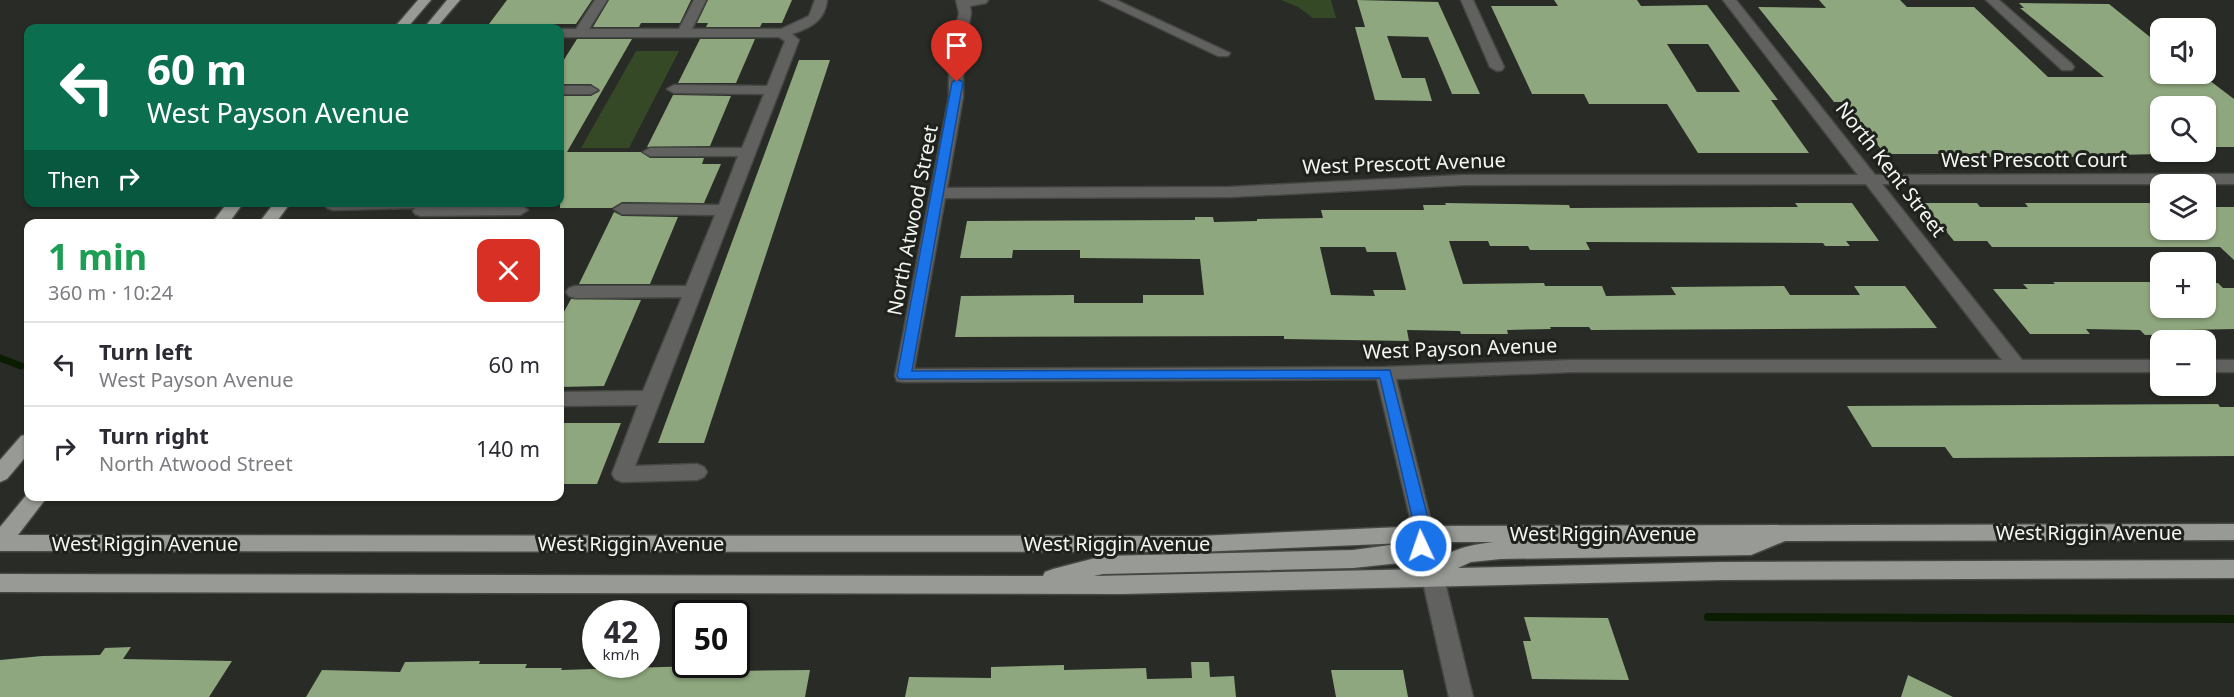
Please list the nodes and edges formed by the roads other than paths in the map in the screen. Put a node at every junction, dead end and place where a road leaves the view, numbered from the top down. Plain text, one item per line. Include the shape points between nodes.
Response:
1 (425, 0) edge
2 (453, 0) edge
3 (601, 0) edge
4 (700, 0) edge
5 (821, 0) edge
6 (982, 0) edge
7 (1106, 0) edge
8 (1467, 0) edge
9 (1729, 0) edge
10 (1992, 0) edge
11 (963, 2) edge
12 (404, 24) edge
13 (433, 24) edge
14 (564, 33) edge
15 (580, 33) junction
16 (684, 33) junction
17 (782, 33) junction
18 (1223, 53) dead end
19 (1497, 67) dead end
20 (2067, 67) dead end
21 (674, 89) dead end
22 (564, 90) edge
23 (591, 90) dead end
24 (771, 90) junction
25 (650, 152) dead end
26 (747, 152) junction
27 (2234, 179) edge
28 (1871, 180) junction
29 (939, 193) junction
30 (233, 207) edge
31 (280, 207) edge
32 (369, 207) edge
33 (622, 209) dead end
34 (422, 210) edge
35 (520, 210) dead end
36 (723, 210) junction
37 (223, 219) edge
38 (270, 219) edge
39 (690, 291) junction
40 (575, 292) dead end
41 (2017, 366) junction
42 (2150, 366) edge
43 (2216, 366) edge
44 (2234, 366) edge
45 (1386, 374) junction
46 (904, 376) joint
47 (650, 398) junction
48 (564, 399) edge
49 (24, 446) edge
50 (697, 472) dead end
51 (0, 474) edge
52 (34, 501) edge
53 (2234, 532) edge
54 (1790, 533) junction
55 (1424, 534) junction
56 (0, 542) edge
57 (2234, 569) edge
58 (1433, 578) junction
59 (0, 583) edge
60 (1025, 585) junction
61 (1461, 697) edge

1 - 12 main road
2 - 13 main road
3 - 15 street
4 - 16 street
5 - 17 street via 818,14 808,24
6 - 11 street
7 - 18 street
8 - 19 street
9 - 28 street, North Kent Street
10 - 20 street
11 - 29 street, North Atwood Street via 965,13 956,57 957,90
14 - 15 street
15 - 16 street
16 - 17 street
17 - 24 street via 792,40
21 - 24 street
22 - 23 street
24 - 26 street
25 - 26 street
26 - 36 street
27 - 28 street, West Prescott Court
28 - 29 street, West Prescott Avenue via 1463,180 1230,192
28 - 41 street, North Kent Street
29 - 46 street, North Atwood Street
30 - 37 main road
31 - 38 main road
32 - 34 street
33 - 36 street
34 - 35 street
36 - 39 street
39 - 40 street
39 - 47 street
41 - 42 street, West Payson Avenue
41 - 45 street, West Payson Avenue via 1572,366
43 - 44 street
45 - 46 street, West Payson Avenue
45 - 55 street
47 - 48 street
47 - 50 street via 622,474
49 - 51 main road
52 - 56 main road
53 - 54 main road, West Riggin Avenue
54 - 55 main road, West Riggin Avenue
54 - 58 main road via 1751,547 1474,553 1447,562
55 - 56 main road, West Riggin Avenue via 1198,544
55 - 60 main road via 1421,546 1400,554 1353,559 1104,565
57 - 58 main road, West Riggin Avenue via 1733,570
58 - 60 main road, West Riggin Avenue
58 - 61 street
59 - 60 main road, West Riggin Avenue

